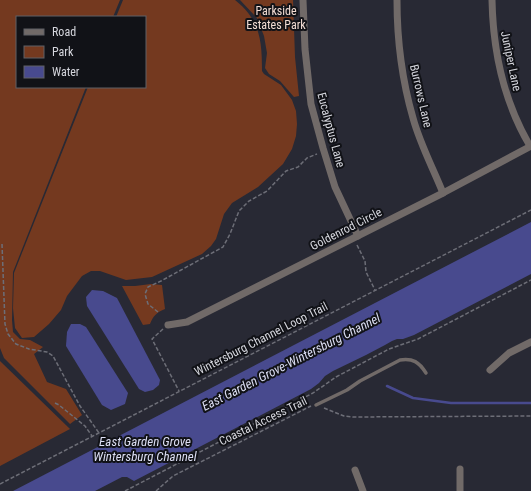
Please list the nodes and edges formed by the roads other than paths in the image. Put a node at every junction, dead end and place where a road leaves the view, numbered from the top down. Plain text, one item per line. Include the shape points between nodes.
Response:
1 (303, 0) edge
2 (397, 0) edge
3 (492, 0) edge
4 (530, 146) edge
5 (443, 193) junction
6 (356, 237) junction
7 (168, 325) road end
8 (531, 342) edge
9 (490, 370) dead end
10 (426, 373) dead end
11 (316, 405) road end
12 (460, 468) dead end
13 (355, 470) dead end
14 (362, 491) edge
15 (460, 491) edge

1 - 6 street, Eucalyptus Lane via 305,49 315,123 335,187
2 - 5 street, Burrows Lane via 403,77 413,119
3 - 4 street, Juniper Lane via 493,30 505,91
4 - 5 street, Goldenrod Circle
5 - 6 street, Goldenrod Circle
6 - 7 street, Goldenrod Circle via 187,322
8 - 9 street via 509,353
10 - 11 lane via 412,360 400,360
12 - 15 street
13 - 14 street

